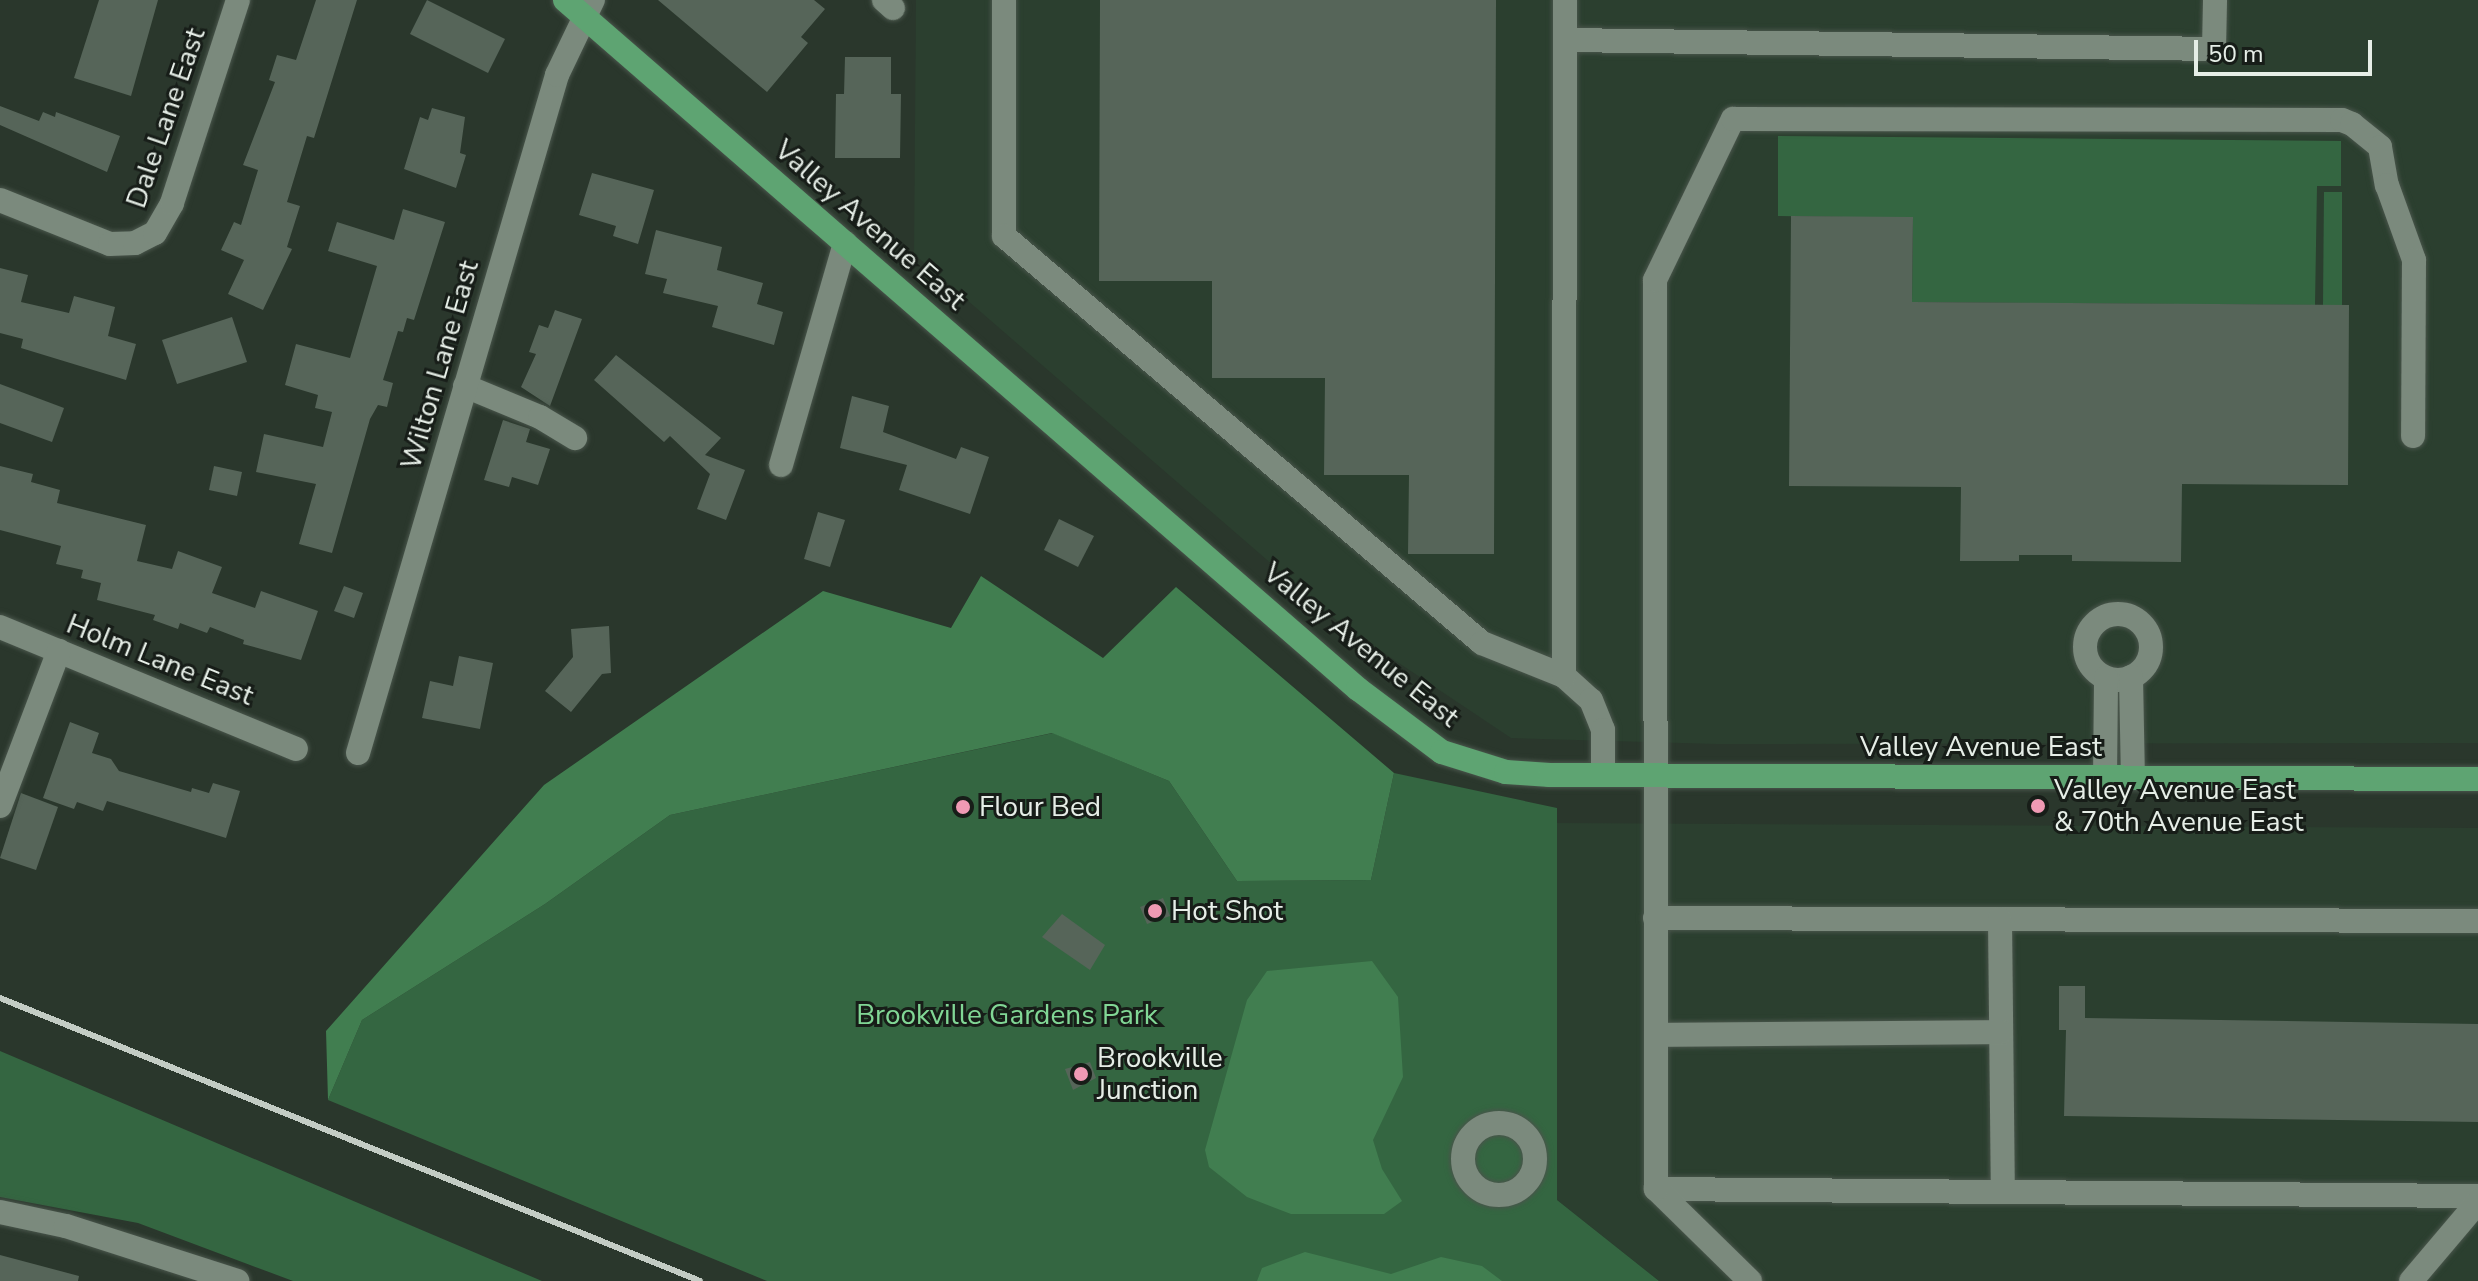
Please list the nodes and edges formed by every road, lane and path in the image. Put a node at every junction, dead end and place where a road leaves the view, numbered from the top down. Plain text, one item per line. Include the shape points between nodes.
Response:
1 (238, 0) edge
2 (1004, 0) edge
3 (1565, 0) edge
4 (2215, 0) edge
5 (580, 5) edge
6 (1565, 40) junction
7 (0, 200) edge
8 (845, 243) junction
9 (465, 386) junction
10 (2413, 436) dead end
11 (575, 438) dead end
12 (781, 465) dead end
13 (0, 627) edge
14 (59, 651) junction
15 (1564, 676) junction
16 (2131, 677) junction
17 (2106, 678) junction
18 (296, 749) dead end
19 (358, 753) dead end
20 (1603, 774) junction
21 (1654, 776) junction
22 (2105, 778) junction
23 (2133, 778) junction
24 (2478, 779) edge
25 (0, 806) edge
26 (1655, 918) junction
27 (2000, 919) junction
28 (2478, 921) edge
29 (2001, 1032) junction
30 (1656, 1035) junction
31 (1656, 1189) junction
32 (2003, 1192) junction
33 (2478, 1199) edge
34 (0, 1212) edge
35 (178, 1271) edge
36 (2420, 1275) edge
37 (237, 1281) edge
38 (1750, 1281) edge

1 - 7 street, Dale Lane East via 172,203 155,233 135,243 110,244
2 - 15 street via 1004,236 1482,643
3 - 6 street
4 - 6 street via 2214,49
5 - 8 main road, Valley Avenue East
5 - 9 street, Wilton Lane East
6 - 15 street
8 - 12 street
8 - 20 main road, Valley Avenue East via 1358,689 1442,752 1506,772
9 - 11 street via 540,417
9 - 19 street, Wilton Lane East
10 - 21 street via 2414,260 2387,185 2385,159 2375,140 2352,124 1733,119 1655,280
13 - 14 street, Holm Lane East
14 - 18 street, Holm Lane East
14 - 25 street
15 - 20 street via 1591,700 1603,730
16 - 17 street
16 - 17 street via 2147,664 2151,643 2133,618 2113,614 2094,624 2085,643 2090,664
16 - 23 street
17 - 22 street
20 - 21 main road, Valley Avenue East
21 - 22 main road, Valley Avenue East
21 - 26 street
22 - 23 main road, Valley Avenue East
23 - 24 main road, Valley Avenue East
26 - 27 street
26 - 30 street
27 - 28 street
27 - 29 street
29 - 30 street
29 - 32 street
30 - 31 street
31 - 32 street
31 - 38 street
32 - 33 street
33 - 36 street
34 - 35 street
35 - 37 street

